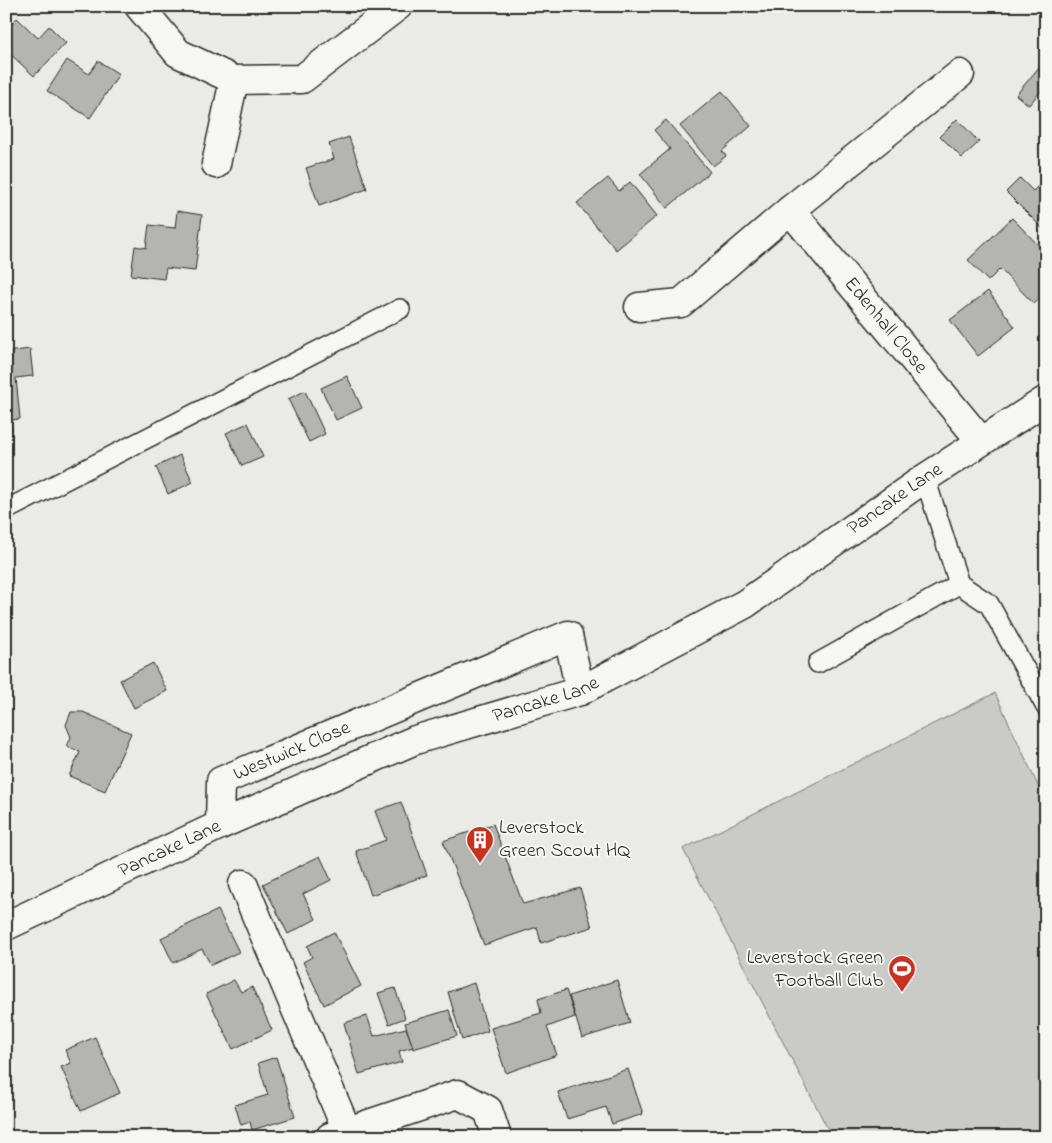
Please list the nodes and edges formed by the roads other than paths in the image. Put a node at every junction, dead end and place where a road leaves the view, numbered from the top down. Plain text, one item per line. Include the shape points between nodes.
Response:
1 (139, 6) edge
2 (398, 6) edge
3 (960, 74) dead end
4 (234, 80) junction
5 (216, 164) dead end
6 (790, 210) junction
7 (639, 307) dead end
8 (400, 310) dead end
9 (1046, 400) edge
10 (981, 441) junction
11 (925, 478) junction
12 (6, 510) edge
13 (958, 584) junction
14 (818, 663) dead end
15 (580, 690) junction
16 (405, 704) junction
17 (1046, 707) edge
18 (415, 740) junction
19 (220, 825) junction
20 (242, 884) dead end
21 (6, 926) edge
22 (339, 1134) edge
23 (497, 1137) edge

1 - 4 street via 178,53
2 - 4 street via 302,79
3 - 6 street
4 - 5 street
6 - 7 street via 681,304
6 - 10 street, Edenhall Close
8 - 12 lane
9 - 10 street, Pancake Lane
10 - 11 street, Pancake Lane
11 - 13 lane
11 - 15 street, Pancake Lane via 745,604
13 - 14 lane
13 - 17 lane via 989,604
15 - 16 street, Westwick Close via 568,635
15 - 18 street, Pancake Lane
16 - 18 street
16 - 19 street, Westwick Close via 221,781
18 - 19 street, Pancake Lane
19 - 21 street, Pancake Lane
20 - 22 street
22 - 23 street via 458,1094 488,1110

